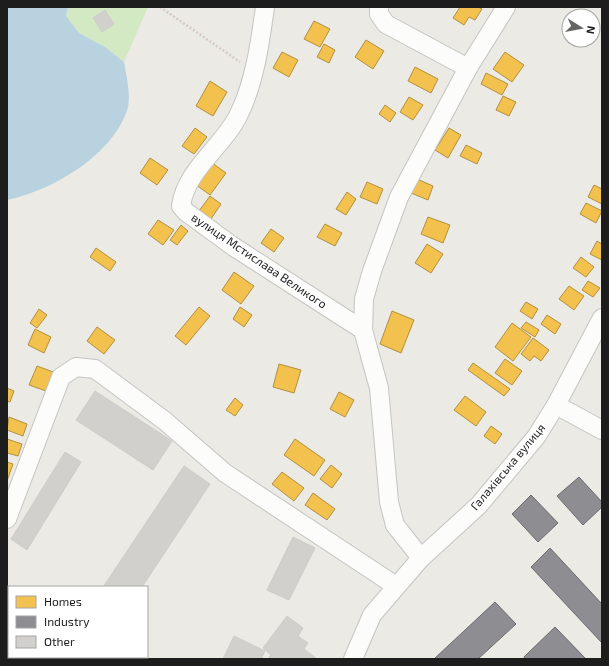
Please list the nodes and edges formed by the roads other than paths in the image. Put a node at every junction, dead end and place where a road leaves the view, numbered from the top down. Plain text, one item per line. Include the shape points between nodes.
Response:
1 (265, 7) edge
2 (379, 7) edge
3 (506, 7) edge
4 (468, 68) junction
5 (602, 318) edge
6 (363, 330) junction
7 (556, 406) junction
8 (602, 430) edge
9 (7, 519) edge
10 (421, 558) junction
11 (396, 586) junction
12 (352, 659) edge

1 - 6 street, вулиця Мстислава Великого via 254,71 239,114 186,187 181,206 234,247
2 - 4 street via 379,14 386,24
3 - 4 street
4 - 6 street via 399,197 364,299
5 - 7 street, Галахівська вулиця
6 - 10 street via 379,388 389,502 395,525
7 - 8 street
7 - 10 street, Галахівська вулиця via 536,437 479,505
9 - 11 street via 61,376 76,367 95,369 165,421 225,473
10 - 11 street, Галахівська вулиця
11 - 12 street, Галахівська вулиця via 372,615

